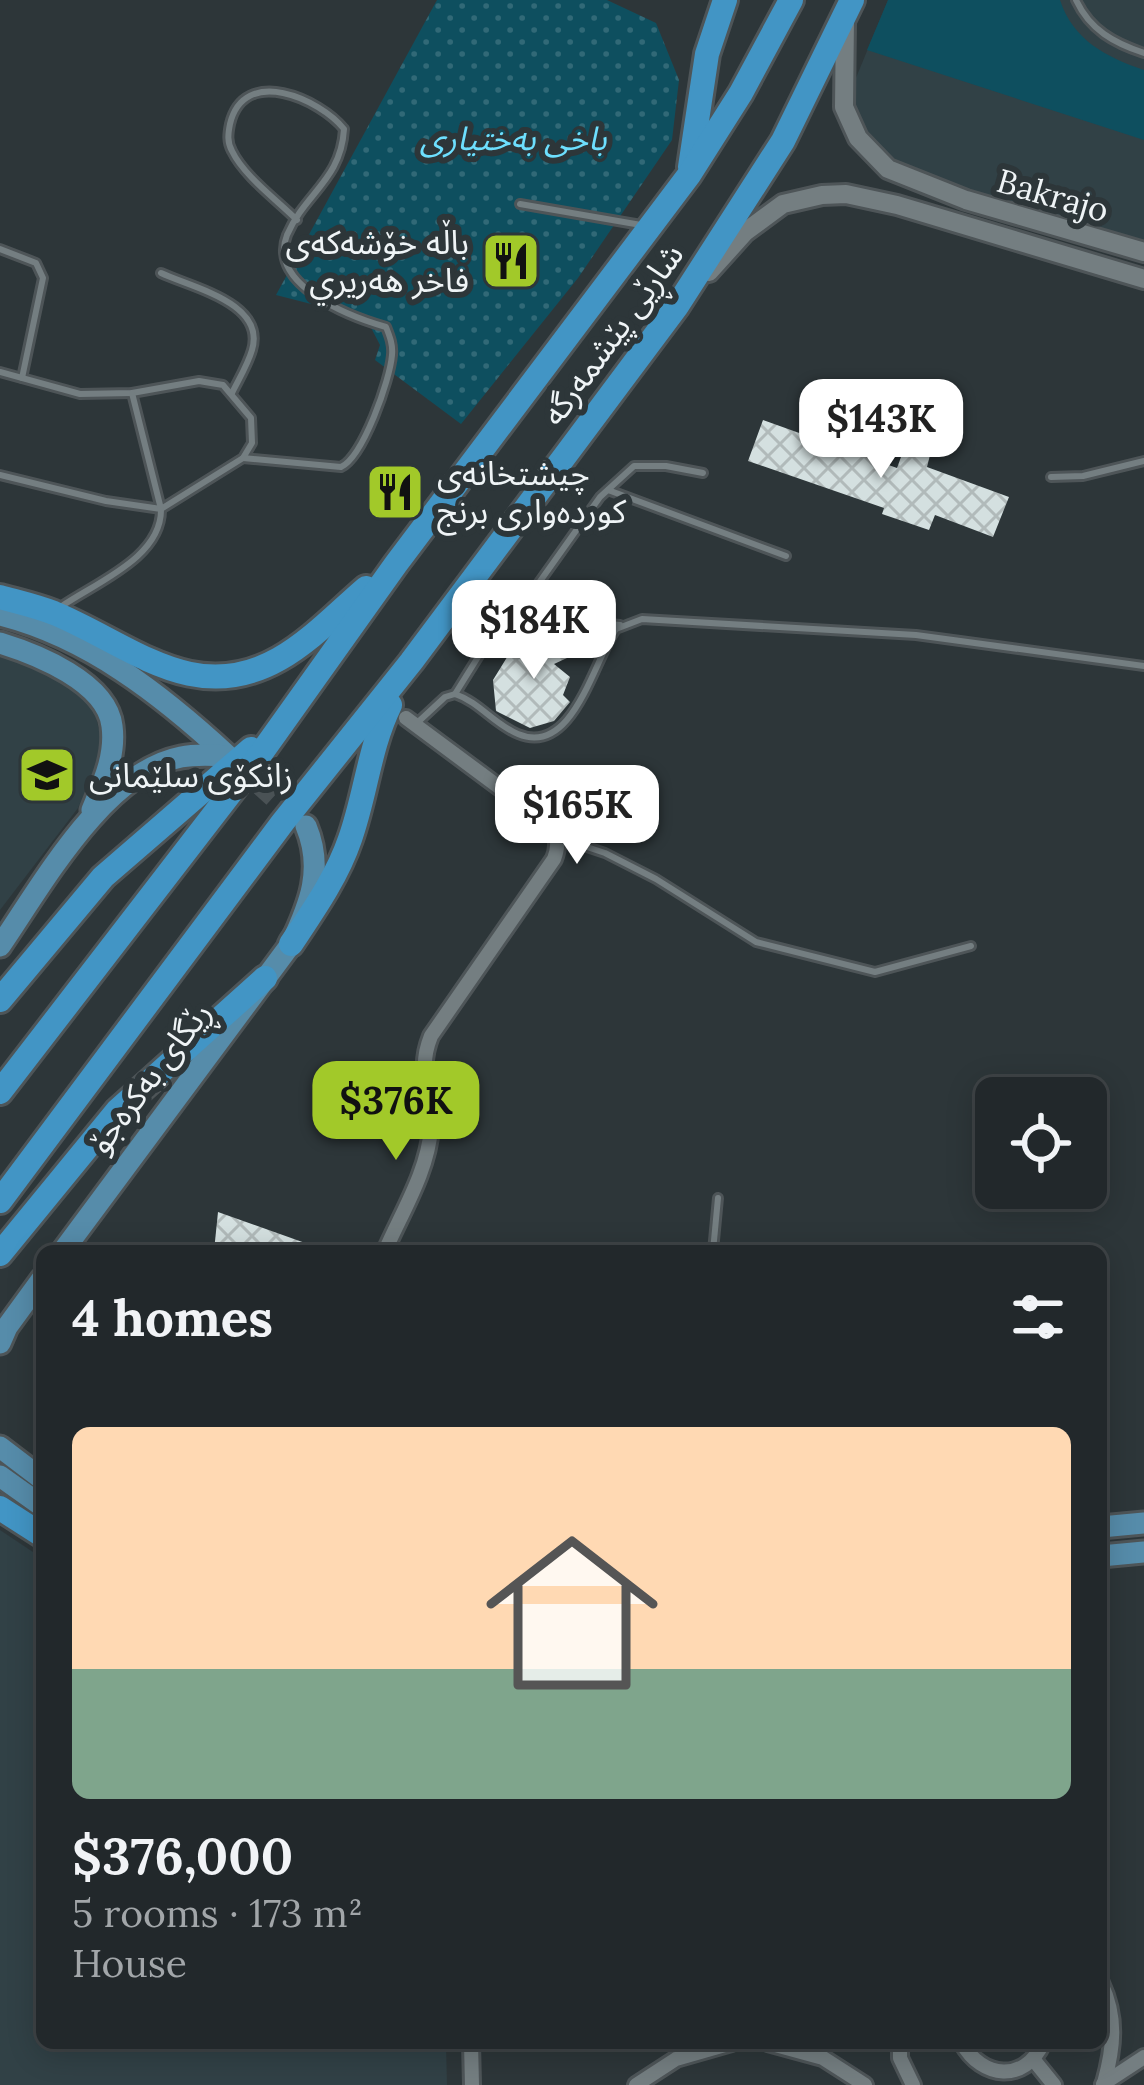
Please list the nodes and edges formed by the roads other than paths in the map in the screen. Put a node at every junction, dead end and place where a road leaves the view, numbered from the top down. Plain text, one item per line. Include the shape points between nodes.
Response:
1 (725, 0) edge
2 (790, 0) edge
3 (1076, 0) edge
4 (851, 4) edge
5 (1144, 53) edge
6 (689, 175) junction
7 (945, 193) junction
8 (520, 204) dead end
9 (935, 217) junction
10 (297, 220) junction
11 (650, 226) junction
12 (0, 249) edge
13 (1144, 252) edge
14 (161, 272) dead end
15 (1144, 279) edge
16 (677, 306) junction
17 (0, 372) edge
18 (22, 378) junction
19 (133, 393) junction
20 (232, 393) junction
21 (243, 458) junction
22 (1144, 461) edge
23 (703, 473) dead end
24 (0, 475) edge
25 (1052, 477) dead end
26 (608, 490) junction
27 (161, 509) junction
28 (786, 556) dead end
29 (396, 564) junction
30 (0, 597) edge
31 (52, 612) junction
32 (0, 614) edge
33 (516, 615) junction
34 (621, 625) junction
35 (0, 643) edge
36 (411, 662) junction
37 (1144, 666) edge
38 (455, 694) junction
39 (284, 719) junction
40 (410, 722) joint
41 (86, 825) junction
42 (306, 826) tunnel mouth
43 (557, 837) junction
44 (291, 944) junction
45 (0, 946) edge
46 (971, 946) dead end
47 (265, 978) junction
48 (0, 1000) edge
49 (0, 1092) edge
50 (718, 1198) dead end
51 (0, 1201) edge
52 (67, 1245) edge
53 (388, 1245) edge
54 (714, 1245) edge
55 (0, 1254) edge
56 (36, 1287) edge
57 (2, 1335) edge
58 (0, 1447) edge
59 (36, 1475) edge
60 (0, 1476) edge
61 (36, 1502) edge
62 (0, 1508) edge
63 (1144, 1523) edge
64 (1107, 1526) edge
65 (36, 1531) edge
66 (1144, 1552) edge
67 (1107, 1555) edge
68 (1107, 1996) edge
69 (471, 2049) edge
70 (712, 2049) edge
71 (790, 2049) edge
72 (900, 2049) edge
73 (965, 2049) edge
74 (1039, 2049) edge
75 (1144, 2057) edge
76 (1033, 2059) junction
77 (1103, 2084) edge
78 (472, 2085) edge
79 (636, 2085) edge
80 (865, 2085) edge
81 (913, 2085) edge
82 (1054, 2085) edge

1 - 6 highway via 707,53
2 - 6 highway, شاڕێی پێشمەرگە
3 - 5 lane via 1098,30
4 - 7 main road, Bakrajo via 842,96 858,138 888,169
4 - 16 highway, شاڕێی پێشمەرگە via 783,141
6 - 11 highway, شاڕێی پێشمەرگە
7 - 9 main road
7 - 13 main road, Bakrajo
8 - 11 lane
9 - 15 main road
9 - 16 main road via 846,194 783,205 745,232
10 - 10 lane via 233,155 227,138 231,116 258,93 305,98 344,129 332,174
10 - 21 lane via 285,252 303,290 386,327 392,360 351,463
11 - 29 highway, شاڕێی پێشمەرگە
12 - 18 lane via 36,263 43,278
14 - 20 lane via 242,309 254,328
16 - 36 highway, شاڕێی پێشمەرگە
17 - 18 lane
18 - 19 lane via 80,394
19 - 20 lane via 199,381
19 - 27 lane
20 - 21 lane via 254,431
21 - 27 lane
22 - 25 lane
23 - 26 lane via 634,466
24 - 27 lane
26 - 28 lane
26 - 33 lane
27 - 31 lane via 162,525 147,549
29 - 31 highway via 290,652 228,678 160,666
29 - 39 highway, شاڕێی پێشمەرگە
30 - 31 highway
32 - 41 main road via 104,658 228,756 158,764
33 - 34 lane
33 - 38 lane via 498,625
34 - 37 lane via 642,619 896,633
34 - 38 lane via 556,732 517,734
35 - 41 main road via 67,672 110,716 111,755
36 - 44 highway via 377,732 340,862
36 - 51 highway, شاڕێی پێشمەرگە
38 - 40 lane
39 - 48 highway via 103,877
39 - 49 highway, شاڕێی پێشمەرگە
40 - 43 street
41 - 45 main road
42 - 44 main road, ڕێگای بەکرەجۆ via 315,874
43 - 46 lane via 656,879 756,942 875,972
43 - 53 street via 554,859 424,1052 428,1150
44 - 47 main road, ڕێگای بەکرەجۆ
47 - 52 main road, ڕێگای بەکرەجۆ
47 - 55 highway via 117,1111
50 - 54 lane
56 - 57 main road
58 - 59 main road
60 - 61 main road
62 - 65 highway
63 - 64 main road
66 - 67 main road
68 - 77 street via 1114,2048
69 - 78 street
70 - 79 street via 676,2059
71 - 80 street via 823,2058
72 - 81 street
73 - 76 street via 998,2073
74 - 76 street
75 - 77 street
76 - 82 street

